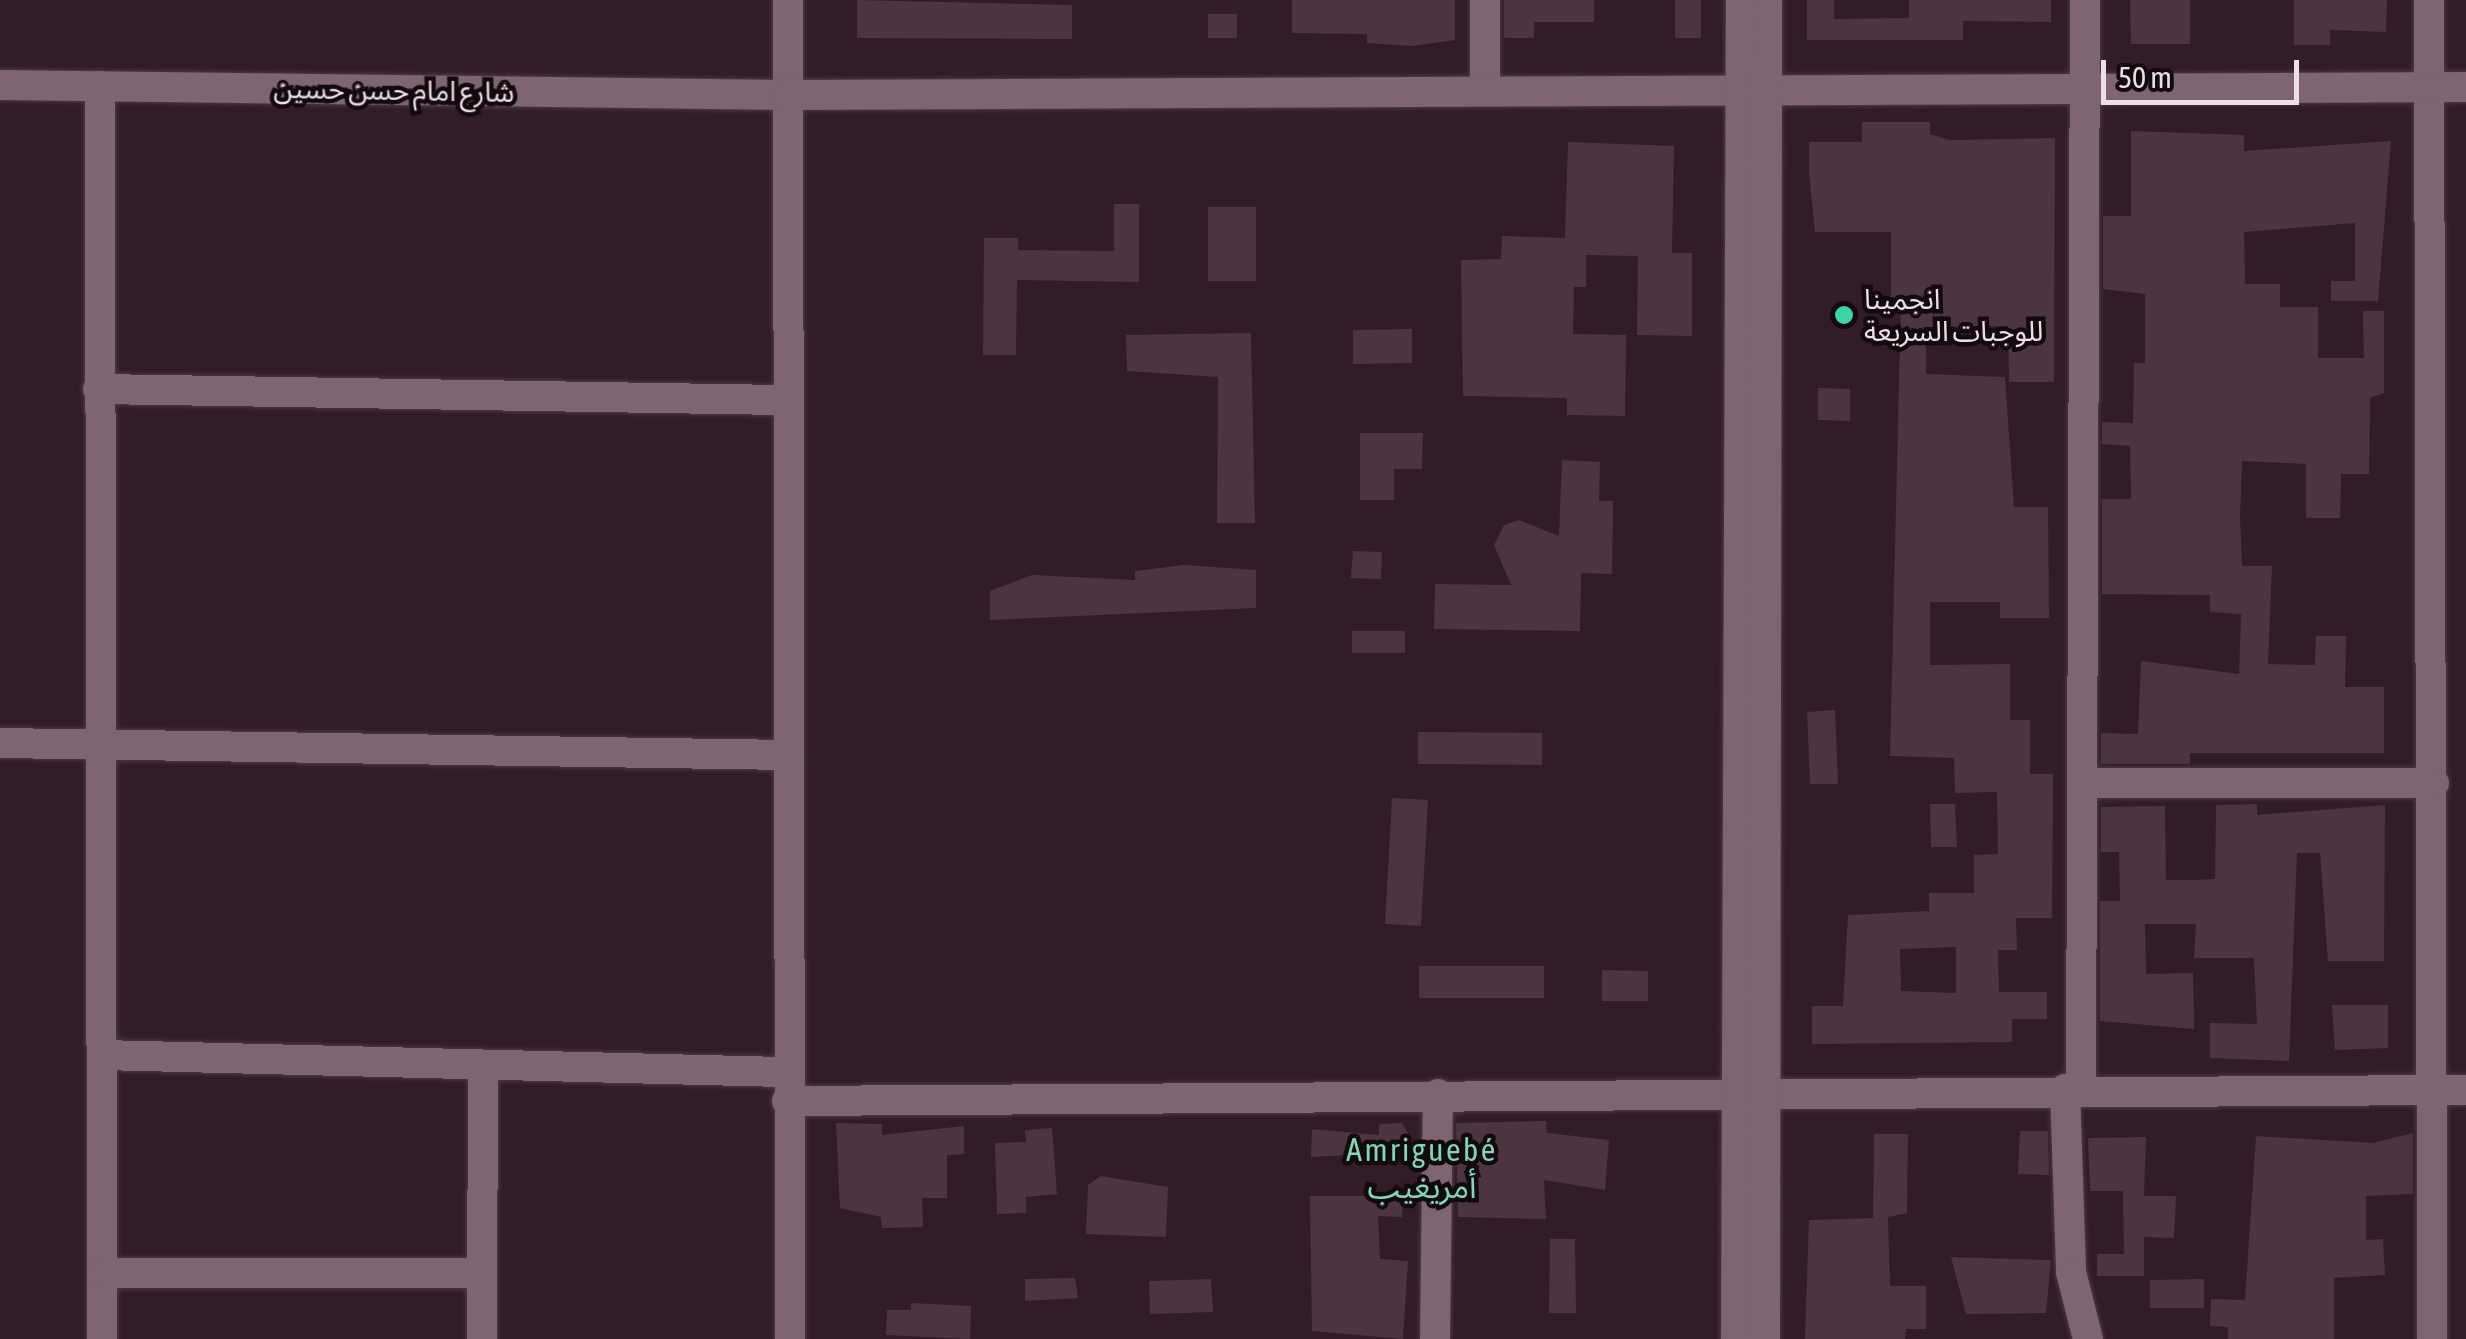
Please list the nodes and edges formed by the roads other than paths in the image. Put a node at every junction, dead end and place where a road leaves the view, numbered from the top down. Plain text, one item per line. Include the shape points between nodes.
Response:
1 (788, 0) edge
2 (1485, 0) edge
3 (1741, 0) edge
4 (1767, 0) edge
5 (2085, 0) edge
6 (2429, 0) edge
7 (2086, 84) junction
8 (0, 85) edge
9 (100, 86) junction
10 (2431, 86) junction
11 (1485, 87) junction
12 (1754, 87) junction
13 (2466, 87) edge
14 (788, 96) junction
15 (98, 388) junction
16 (784, 400) junction
17 (100, 740) junction
18 (0, 743) edge
19 (787, 755) junction
20 (2082, 782) junction
21 (2434, 783) junction
22 (102, 1055) junction
23 (483, 1066) junction
24 (786, 1086) junction
25 (2073, 1090) junction
26 (2435, 1090) junction
27 (2466, 1090) edge
28 (1752, 1091) junction
29 (1438, 1094) junction
30 (102, 1272) junction
31 (482, 1274) junction
32 (102, 1339) edge
33 (482, 1339) edge
34 (790, 1339) edge
35 (1435, 1339) edge
36 (1736, 1339) edge
37 (1765, 1339) edge
38 (2088, 1339) edge
39 (2432, 1339) edge

1 - 14 street
2 - 11 street
3 - 12 street
4 - 12 street
5 - 7 street
6 - 10 street
7 - 10 street, شارع امام حسن حسين
7 - 12 street, شارع امام حسن حسين
7 - 20 street
8 - 9 street, شارع امام حسن حسين
9 - 14 street, شارع امام حسن حسين
9 - 15 street
10 - 13 street, شارع امام حسن حسين
10 - 21 street
11 - 12 street, شارع امام حسن حسين
11 - 14 street, شارع امام حسن حسين
12 - 28 street
14 - 16 street
15 - 16 street
15 - 17 street
16 - 19 street
17 - 18 street
17 - 19 street
17 - 22 street
19 - 24 street
20 - 21 street
20 - 25 street
21 - 26 street
22 - 23 street
22 - 30 street
23 - 24 street
23 - 31 street
24 - 29 street
24 - 34 street
25 - 26 street
25 - 28 street
25 - 38 street via 2070,1254
26 - 27 street
26 - 39 street
28 - 29 street
28 - 36 street
28 - 37 street
29 - 35 street
30 - 31 street
30 - 32 street
31 - 33 street

